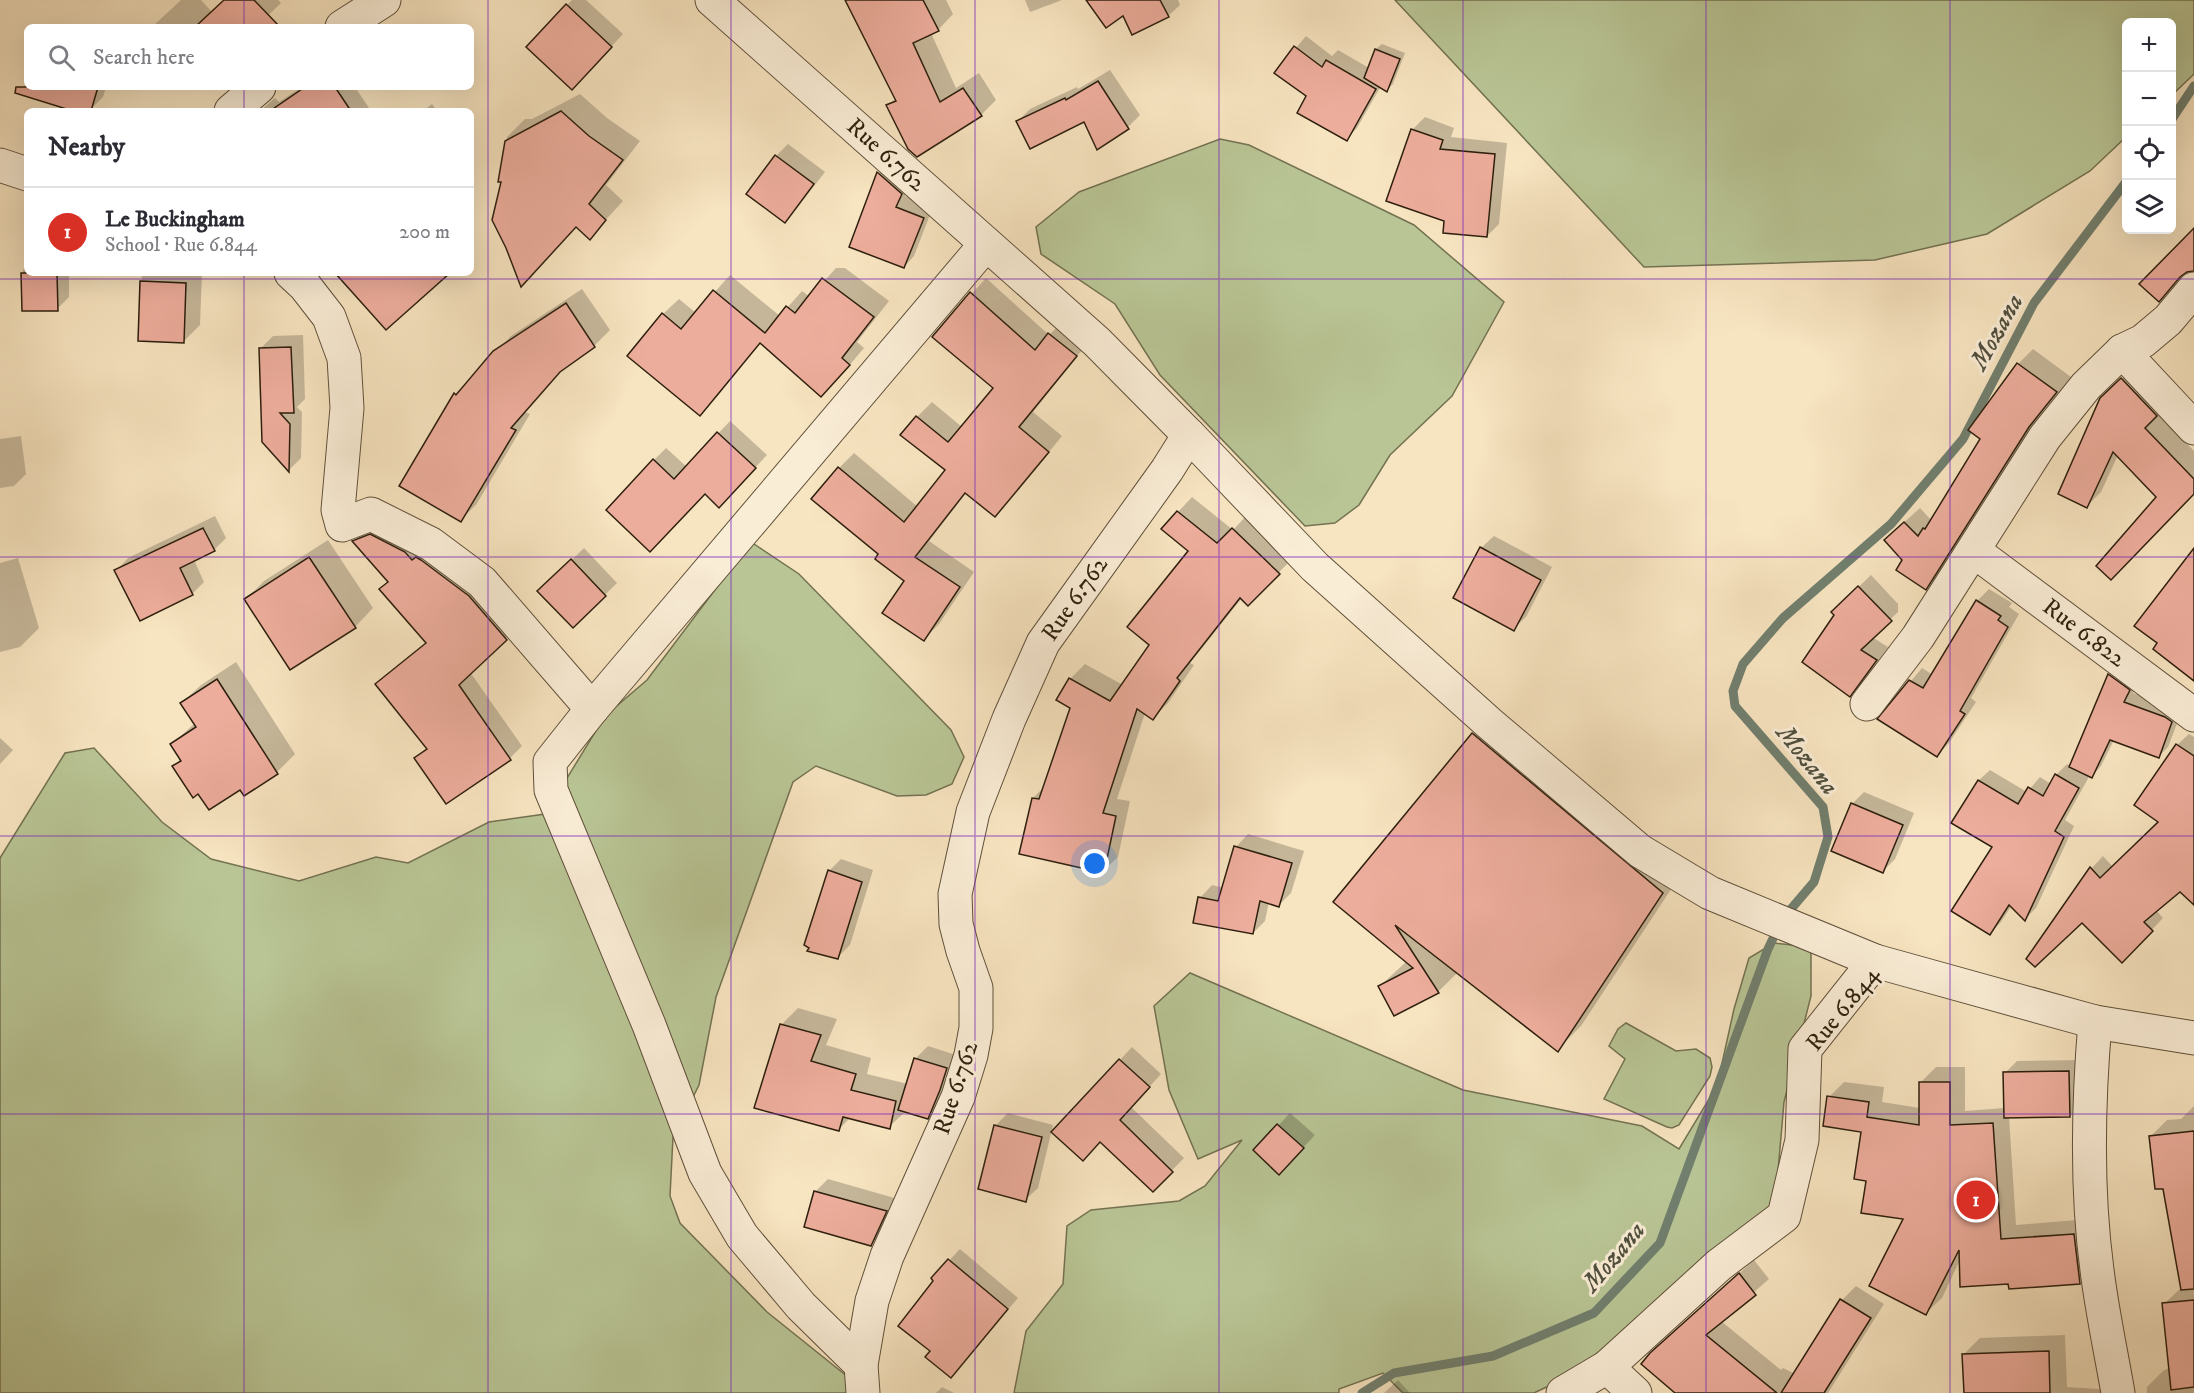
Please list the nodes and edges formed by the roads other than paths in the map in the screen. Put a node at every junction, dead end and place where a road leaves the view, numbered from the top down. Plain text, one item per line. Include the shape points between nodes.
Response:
1 (384, 0) edge
2 (712, 0) edge
3 (347, 24) edge
4 (256, 90) edge
5 (234, 108) edge
6 (0, 165) edge
7 (24, 173) edge
8 (986, 244) junction
9 (294, 276) edge
10 (2194, 289) edge
11 (2122, 351) junction
12 (2194, 428) edge
13 (1189, 435) junction
14 (1974, 551) junction
15 (1867, 704) dead end
16 (592, 709) junction
17 (2194, 715) edge
18 (1875, 961) junction
19 (2095, 1022) junction
20 (2194, 1038) edge
21 (1607, 1367) junction
22 (862, 1379) edge
23 (1563, 1393) edge
24 (1635, 1393) edge
25 (2118, 1393) edge

1 - 3 street
2 - 8 street, Rue 6.762
4 - 5 street
6 - 7 street
8 - 13 street, Rue 6.762 via 1096,342
8 - 16 street
9 - 16 street via 329,317 344,358 347,408 338,510 342,525 371,514 431,543 483,582
10 - 11 street via 2144,341
11 - 12 street
11 - 14 street via 2085,386 2045,437
13 - 18 street via 1315,567 1640,851 1710,893
13 - 22 street, Rue 6.762 via 1043,643 973,812 955,894 956,924 976,988 971,1055 958,1097 887,1256 872,1301
14 - 15 street via 1918,637
14 - 17 street, Rue 6.822
16 - 22 street via 550,762 551,790 649,1025 705,1173 742,1236
18 - 19 street, Rue 6.844
18 - 21 street, Rue 6.844 via 1805,1049 1802,1140 1784,1216 1719,1265
19 - 20 street, Rue 6.844
19 - 25 street via 2089,1090 2090,1185 2097,1270
21 - 23 street, Rue 6.844
21 - 24 street

